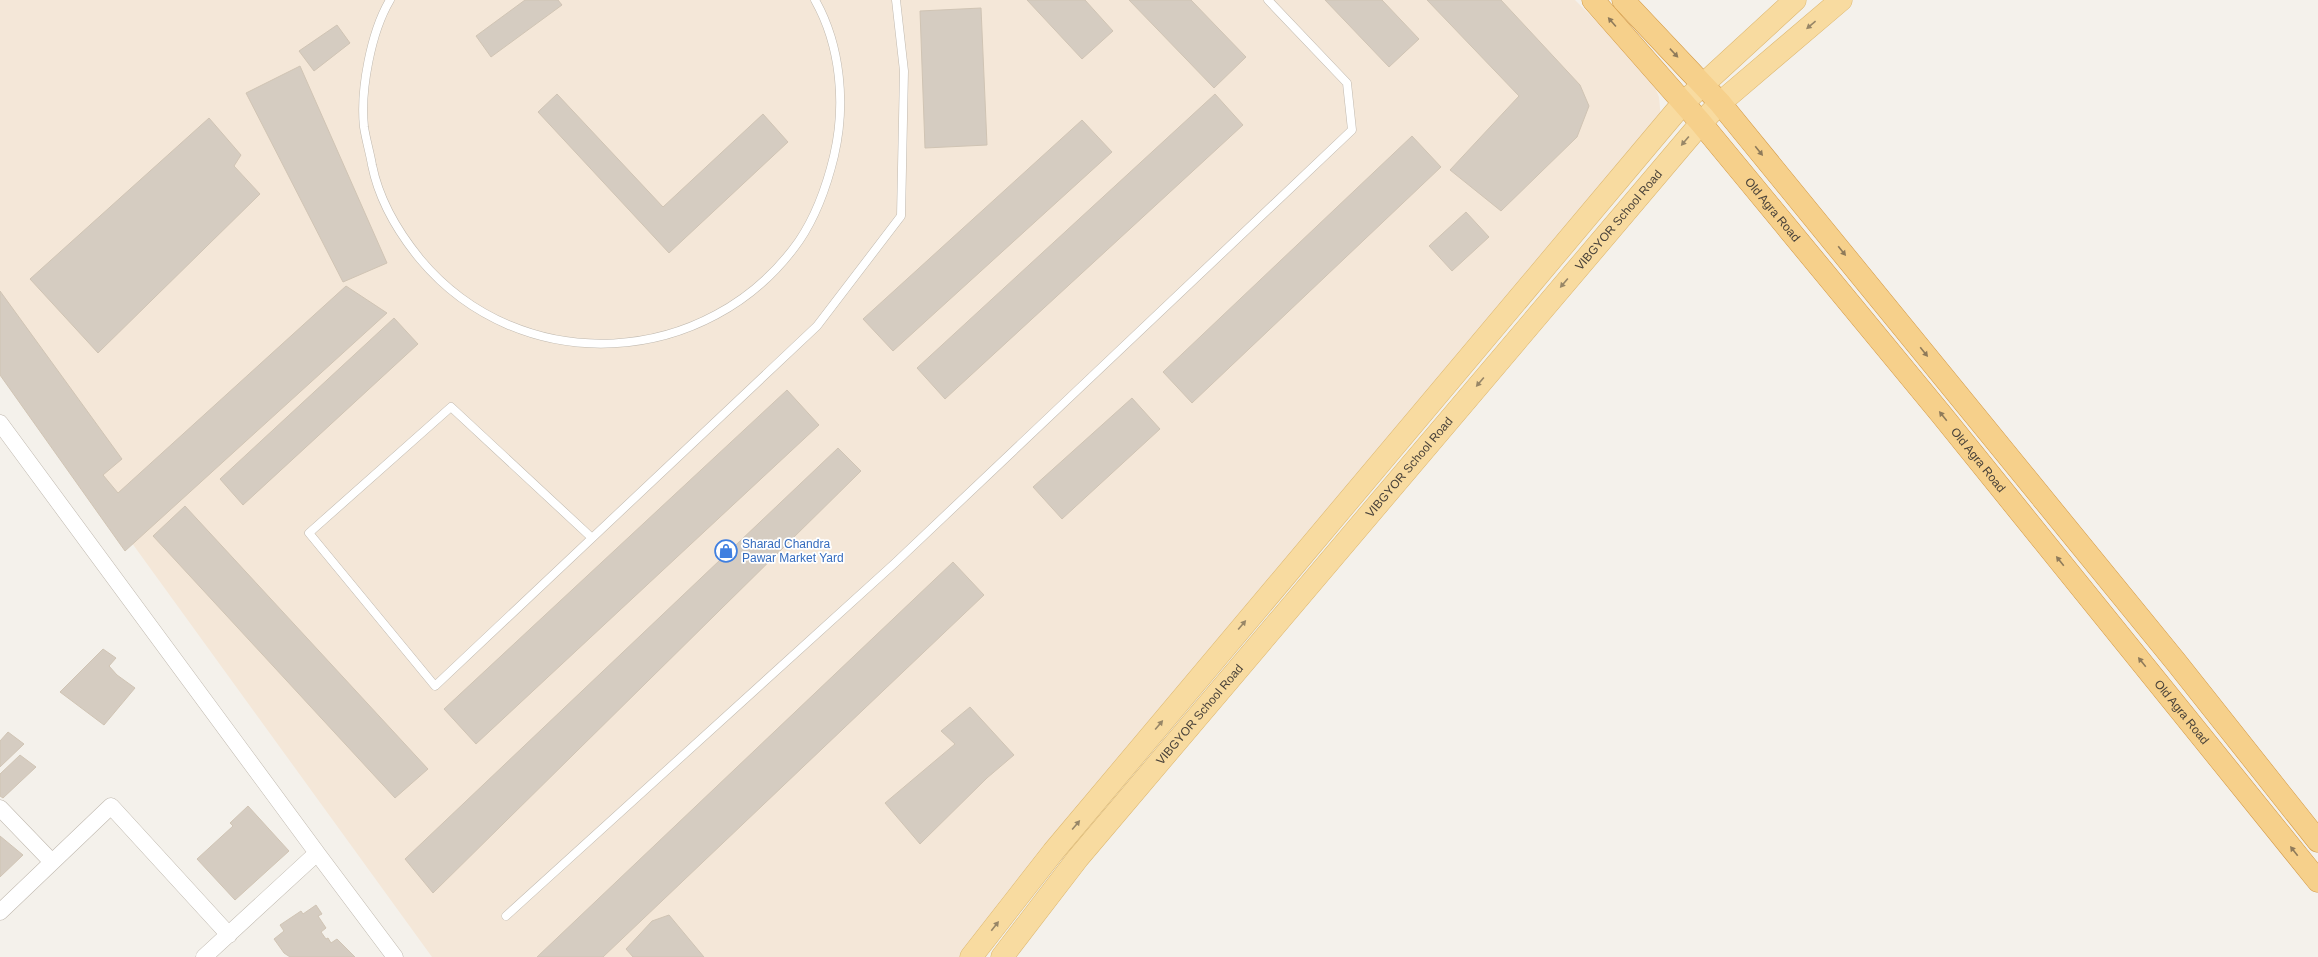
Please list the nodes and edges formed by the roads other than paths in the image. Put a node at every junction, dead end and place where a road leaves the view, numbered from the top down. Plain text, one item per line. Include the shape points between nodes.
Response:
1 (390, 0) edge
2 (815, 0) edge
3 (896, 0) edge
4 (1268, 0) edge
5 (1593, 0) edge
6 (1623, 0) edge
7 (1795, 0) edge
8 (1841, 0) edge
9 (1702, 83) junction
10 (1683, 103) junction
11 (1720, 103) junction
12 (1701, 122) junction
13 (0, 423) edge
14 (592, 538) junction
15 (0, 808) edge
16 (2318, 841) edge
17 (317, 853) junction
18 (52, 862) junction
19 (2318, 881) edge
20 (0, 912) edge
21 (506, 916) dead end
22 (229, 934) junction
23 (204, 957) edge
24 (395, 957) edge
25 (970, 957) edge
26 (1002, 957) edge

1 - 2 lane via 367,68 364,126 376,184 401,236 438,281 486,316 540,337 598,345 656,338 712,318 760,284 799,240 826,188 839,131 839,73 824,16
3 - 14 lane via 904,72 901,216 817,326
4 - 21 lane via 1347,84 1352,130 895,563
10 -> 5 highway, Old Agra Road
6 -> 9 highway
7 - 9 main road, VIBGYOR School Road
8 -> 11 main road, VIBGYOR School Road
9 - 10 main road, VIBGYOR School Road
9 - 11 highway
10 - 12 highway, Old Agra Road
25 -> 10 main road, VIBGYOR School Road via 1068,834
11 - 12 main road, VIBGYOR School Road
11 -> 16 highway via 2176,662
19 -> 12 highway, Old Agra Road via 1941,414
12 -> 26 main road, VIBGYOR School Road via 1083,852
13 - 17 street
14 - 14 lane via 435,686 309,533 451,407
15 - 18 street
17 - 22 street
17 - 24 street
18 - 20 street
18 - 22 street via 111,806
22 - 23 street

